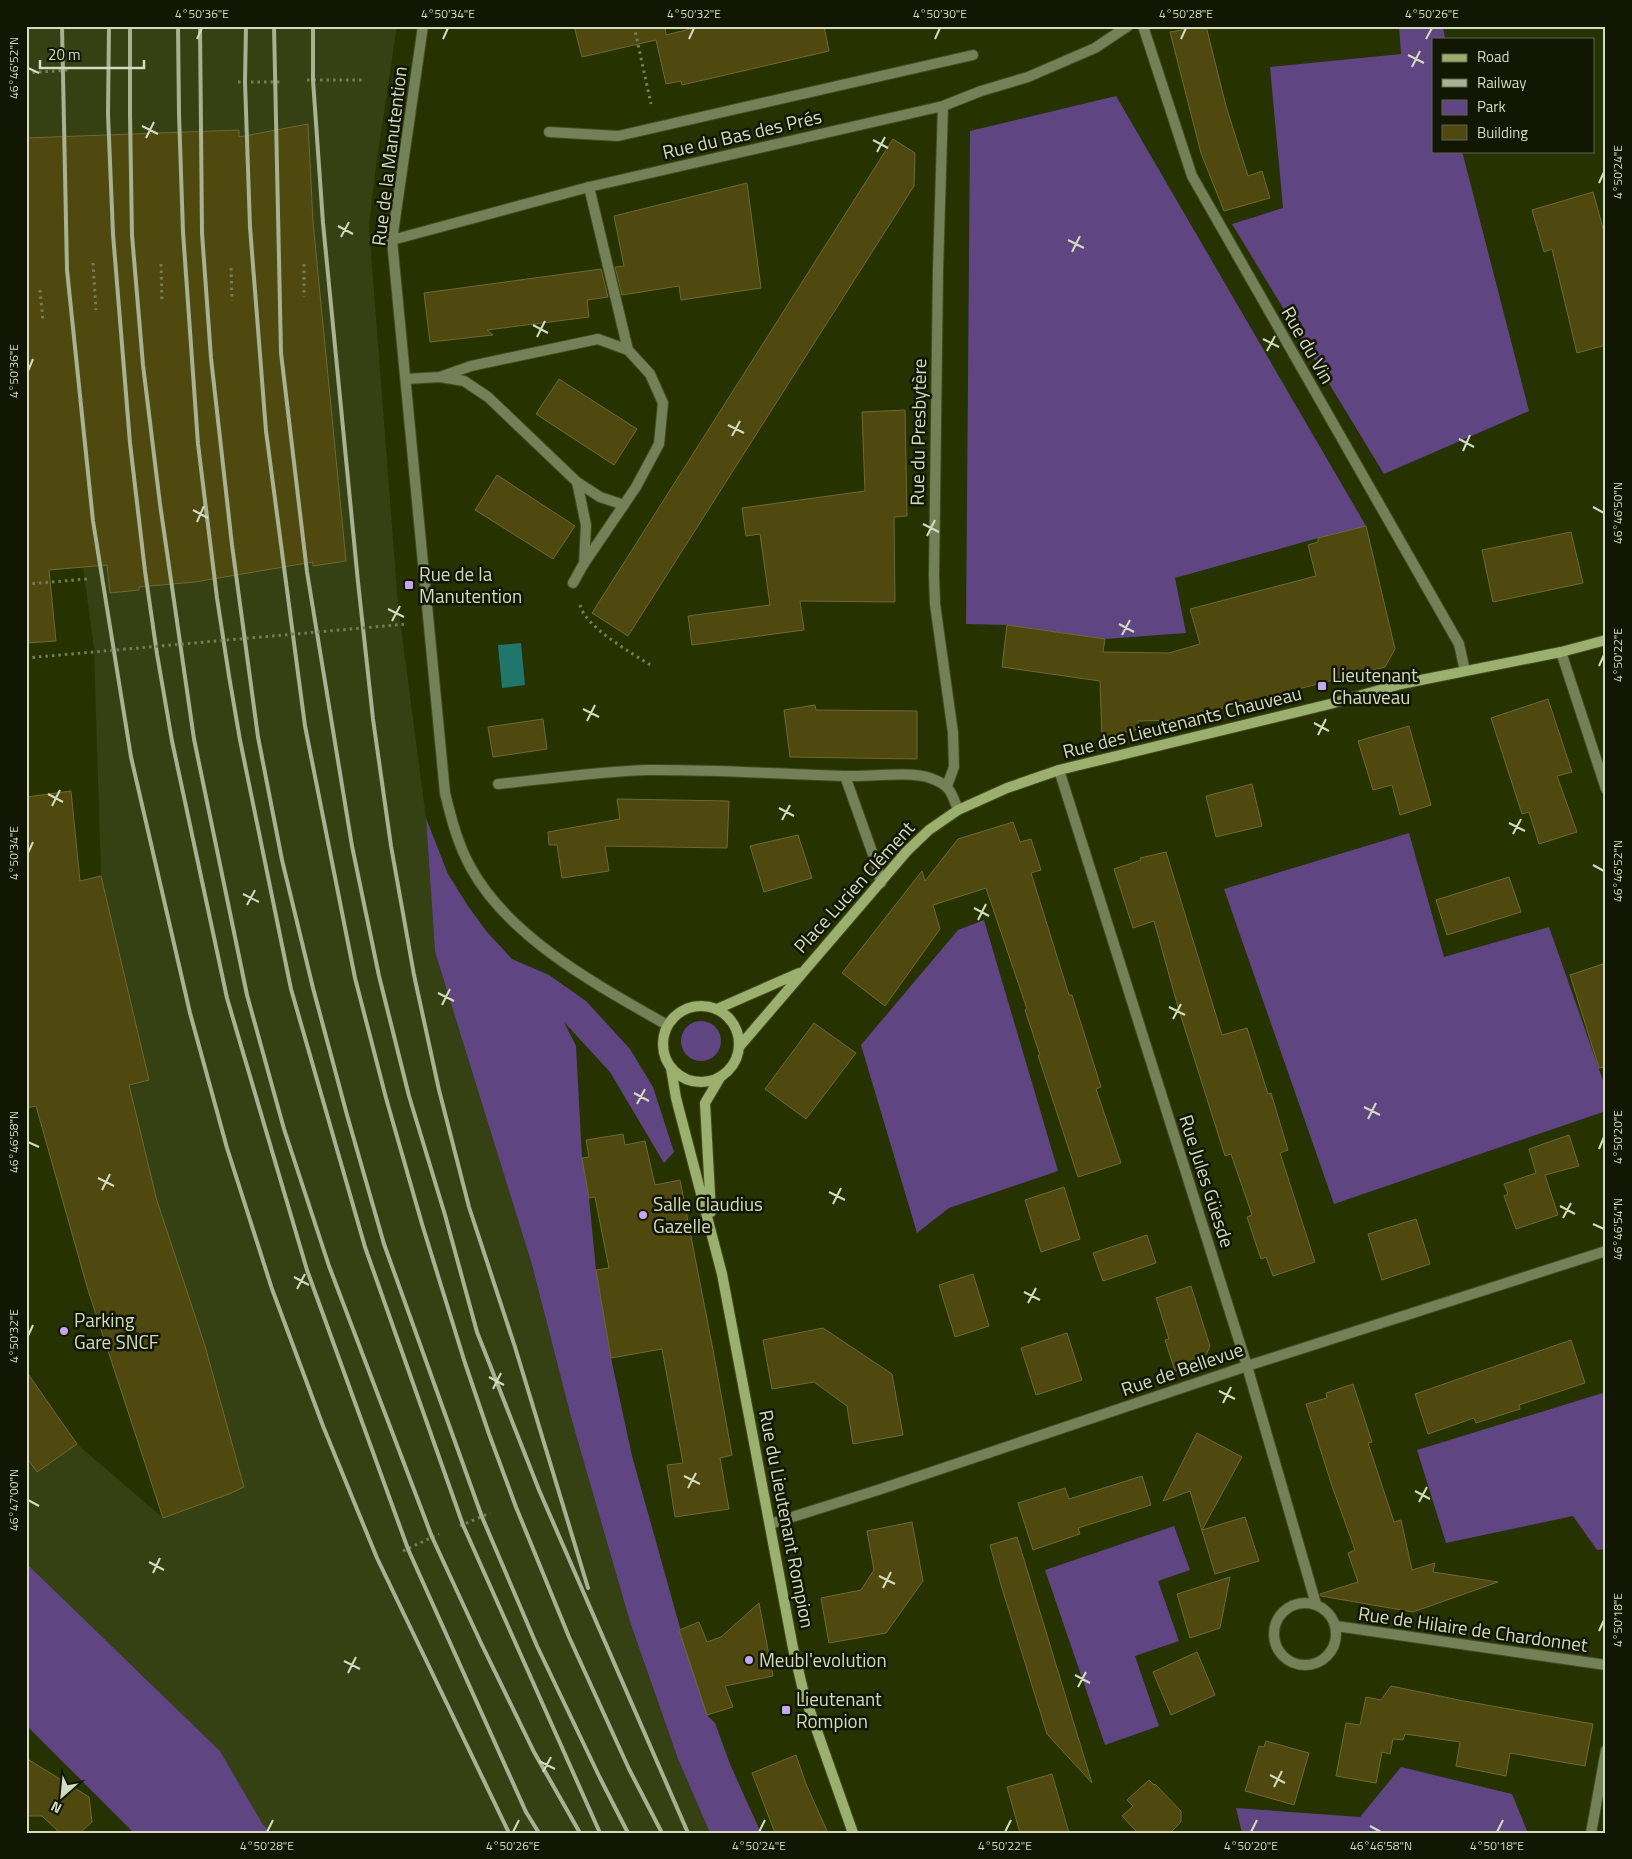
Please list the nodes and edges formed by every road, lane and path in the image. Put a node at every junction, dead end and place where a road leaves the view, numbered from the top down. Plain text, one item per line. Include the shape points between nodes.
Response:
1 (423, 26) edge
2 (634, 26) edge
3 (1128, 26) edge
4 (1143, 26) edge
5 (973, 55) dead end
6 (68, 70) dead end
7 (26, 74) edge
8 (307, 80) dead end
9 (365, 80) dead end
10 (238, 82) dead end
11 (281, 82) dead end
12 (943, 106) junction
13 (656, 127) junction
14 (549, 132) dead end
15 (589, 187) junction
16 (392, 240) junction
17 (93, 263) dead end
18 (160, 264) dead end
19 (304, 264) dead end
20 (231, 268) dead end
21 (40, 290) dead end
22 (304, 297) dead end
23 (232, 301) dead end
24 (162, 303) dead end
25 (96, 310) dead end
26 (44, 321) dead end
27 (628, 350) junction
28 (440, 377) junction
29 (406, 379) junction
30 (577, 482) junction
31 (624, 505) junction
32 (584, 565) junction
33 (88, 579) dead end
34 (573, 583) joint
35 (26, 584) edge
36 (407, 624) dead end
37 (1606, 640) edge
38 (1561, 652) junction
39 (26, 658) edge
40 (652, 666) dead end
41 (1464, 671) junction
42 (1059, 770) junction
43 (845, 776) junction
44 (498, 784) dead end
45 (947, 786) junction
46 (1606, 789) edge
47 (958, 810) junction
48 (881, 883) junction
49 (803, 972) junction
50 (717, 1008) junction
51 (667, 1025) junction
52 (739, 1047) junction
53 (671, 1068) junction
54 (721, 1076) junction
55 (713, 1235) junction
56 (1606, 1250) edge
57 (1247, 1366) junction
58 (490, 1513) dead end
59 (770, 1524) junction
60 (460, 1526) dead end
61 (439, 1534) dead end
62 (403, 1551) dead end
63 (1316, 1604) junction
64 (1336, 1626) junction
65 (1606, 1666) edge
66 (1606, 1750) edge
67 (854, 1833) edge
68 (1591, 1833) edge

1 - 16 street, Rue de la Manutention
2 - 13 path
3 - 12 street, Rue du Bas des Prés via 1095,48 1028,77
4 - 41 street, Rue du Vin via 1192,176 1459,644
5 - 13 street
6 - 7 path
8 - 9 path
10 - 11 path
12 - 15 street, Rue du Bas des Prés
12 - 45 street, Rue du Presbytère via 934,575 953,733 954,767
13 - 14 street via 618,136
15 - 16 street, Rue du Bas des Prés
15 - 27 street
16 - 29 street, Rue de la Manutention
17 - 25 path
18 - 24 path
19 - 22 path
20 - 23 path
21 - 26 path
27 - 28 street via 598,339 471,366
27 - 31 street via 650,374 662,403 659,444
28 - 29 street
28 - 30 street via 464,381 488,398
29 - 51 street, Rue de la Manutention via 445,793 454,829 470,868 496,904 524,930 559,960
30 - 31 street via 600,497
30 - 32 street via 586,525
31 - 32 street
32 - 34 street
33 - 35 path
34 - 40 path via 582,612 602,632
36 - 39 path, bridge
37 - 38 street, Rue des Lieutenants Chauveau
38 - 41 street, Rue des Lieutenants Chauveau
38 - 46 street
41 - 42 street, Rue des Lieutenants Chauveau
42 - 47 street, Rue des Lieutenants Chauveau
42 - 57 street, Rue Jules Güesde
43 - 44 street via 644,770
43 - 45 street via 913,775 928,777
43 - 48 street
45 - 47 street
47 - 48 street, Place Lucien Clément via 928,830
48 - 49 street, Place Lucien Clément
49 - 50 street, Place Lucien Clément
49 - 52 street, Place Lucien Clément
50 - 51 street, Place Lucien Clément via 694,1006 684,1009
50 - 52 street via 734,1024 739,1035
51 - 53 street via 662,1047
52 - 54 street, Place Lucien Clément via 737,1058
53 - 54 street via 689,1080 700,1082
53 - 55 street, Rue du Lieutenant Rompion
54 - 55 street, Rue du Lieutenant Rompion via 705,1103
55 - 59 street, Rue du Lieutenant Rompion
56 - 57 street, Rue de Bellevue
57 - 59 street, Rue de Bellevue
57 - 63 street, Rue Jules Güesde
58 - 60 path
59 - 67 street, Rue du Lieutenant Rompion via 804,1694
61 - 62 path
63 - 64 street via 1328,1613
63 - 64 street via 1295,1604 1279,1616 1274,1636 1282,1655 1299,1665 1320,1662 1334,1646
64 - 65 street, Rue de Hilaire de Chardonnet
66 - 68 street

